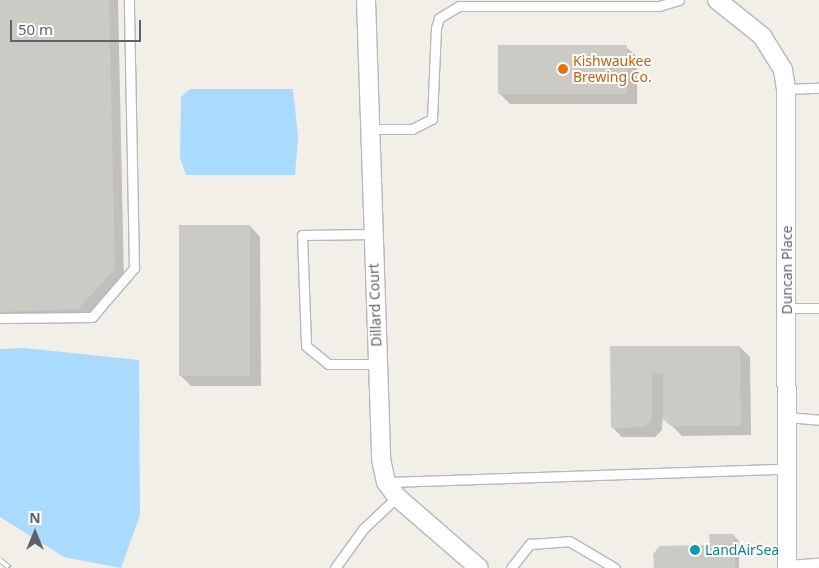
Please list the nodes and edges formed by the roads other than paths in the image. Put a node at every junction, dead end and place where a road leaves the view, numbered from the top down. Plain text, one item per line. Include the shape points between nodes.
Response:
1 (129, 0) edge
2 (366, 0) edge
3 (679, 0) edge
4 (717, 0) edge
5 (819, 88) edge
6 (786, 89) junction
7 (369, 129) junction
8 (373, 234) junction
9 (787, 308) junction
10 (819, 308) edge
11 (0, 318) edge
12 (377, 364) junction
13 (787, 417) junction
14 (819, 420) edge
15 (787, 468) junction
16 (386, 482) junction
17 (397, 496) junction
18 (819, 563) edge
19 (787, 566) edge
20 (335, 568) edge
21 (480, 568) edge
22 (511, 568) edge
23 (615, 568) edge

1 - 11 lane via 134,268 92,317
2 - 7 street, Dillard Court
3 - 7 lane via 660,6 453,9 439,18 436,28 432,118 412,129
4 - 6 street, Duncan Place via 762,36 783,70
5 - 6 lane
6 - 9 street, Duncan Place
7 - 8 street, Dillard Court
8 - 12 street, Dillard Court
8 - 12 lane via 302,235 306,346 328,364
9 - 10 lane
9 - 13 street, Duncan Place
12 - 16 street, Dillard Court via 381,459
13 - 14 lane
13 - 15 street, Duncan Place
15 - 16 lane
15 - 19 street, Duncan Place
16 - 17 street, Dillard Court
17 - 20 lane via 363,529
17 - 21 street, Dillard Court
18 - 19 lane
22 - 23 lane via 530,544 569,541

